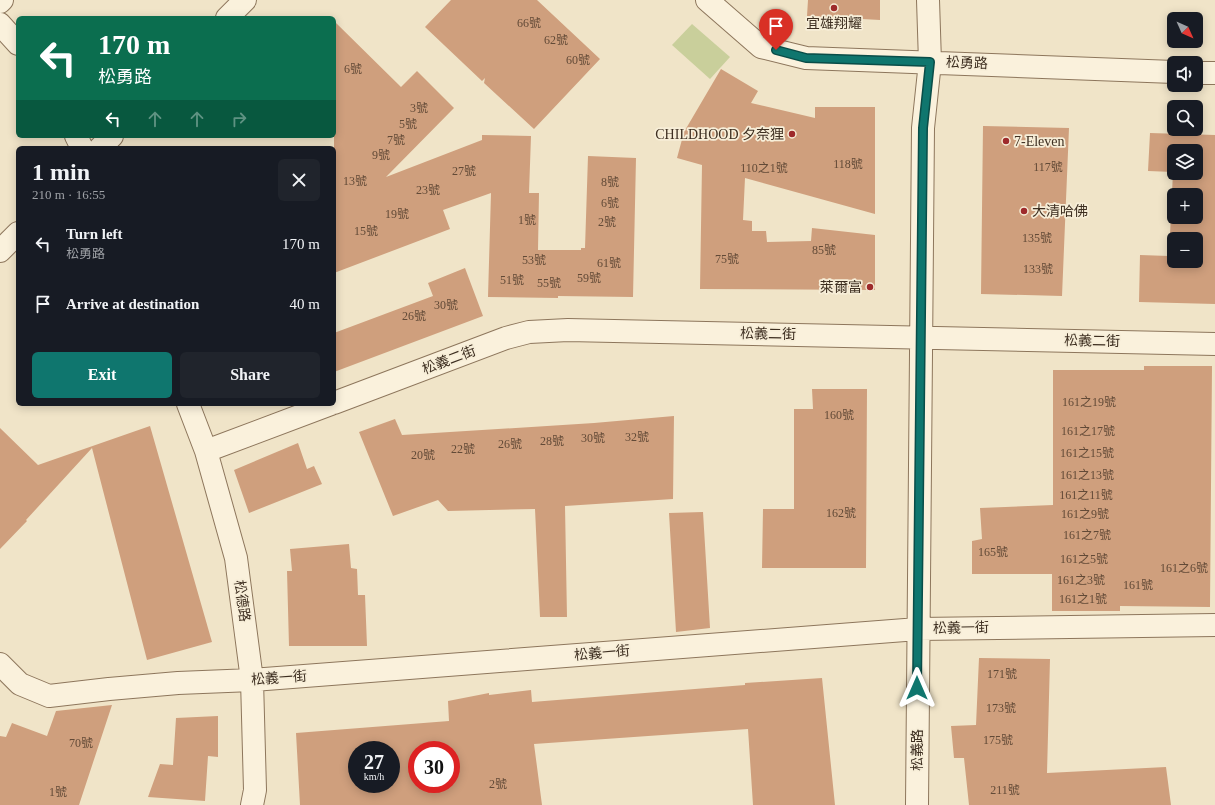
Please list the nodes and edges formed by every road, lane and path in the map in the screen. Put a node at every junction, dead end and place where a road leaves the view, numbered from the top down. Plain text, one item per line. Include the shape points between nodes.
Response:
1 (245, 0) edge
2 (708, 0) edge
3 (928, 0) edge
4 (229, 16) edge
5 (0, 24) edge
6 (16, 42) edge
7 (930, 62) junction
8 (1167, 72) edge
9 (1203, 72) edge
10 (1215, 73) edge
11 (110, 138) edge
12 (102, 146) edge
13 (16, 235) edge
14 (0, 251) edge
15 (921, 337) junction
16 (1215, 344) edge
17 (336, 402) edge
18 (189, 406) edge
19 (326, 406) edge
20 (206, 451) junction
21 (1215, 625) edge
22 (918, 629) junction
23 (0, 664) edge
24 (252, 680) junction
25 (252, 805) edge
26 (917, 805) edge

1 - 4 street
2 - 7 street, 松勇路 via 761,47 806,58
3 - 7 street, 松義路
5 - 6 street
7 - 8 street, 松勇路
7 - 15 street, 松義路 via 923,128
9 - 10 street
11 - 12 street
13 - 14 street
15 - 16 street, 松義二街
15 - 17 street, 松義二街 via 568,330 529,332 506,338
15 - 22 street, 松義路
18 - 20 street, 松德路
19 - 20 street
20 - 24 street, 松德路 via 236,558
21 - 22 street, 松義一街
22 - 24 street, 松義一街
22 - 26 street, 松義路
23 - 24 street, 松義一街 via 20,684 49,696 178,683
24 - 25 street, 松德路 via 255,790

